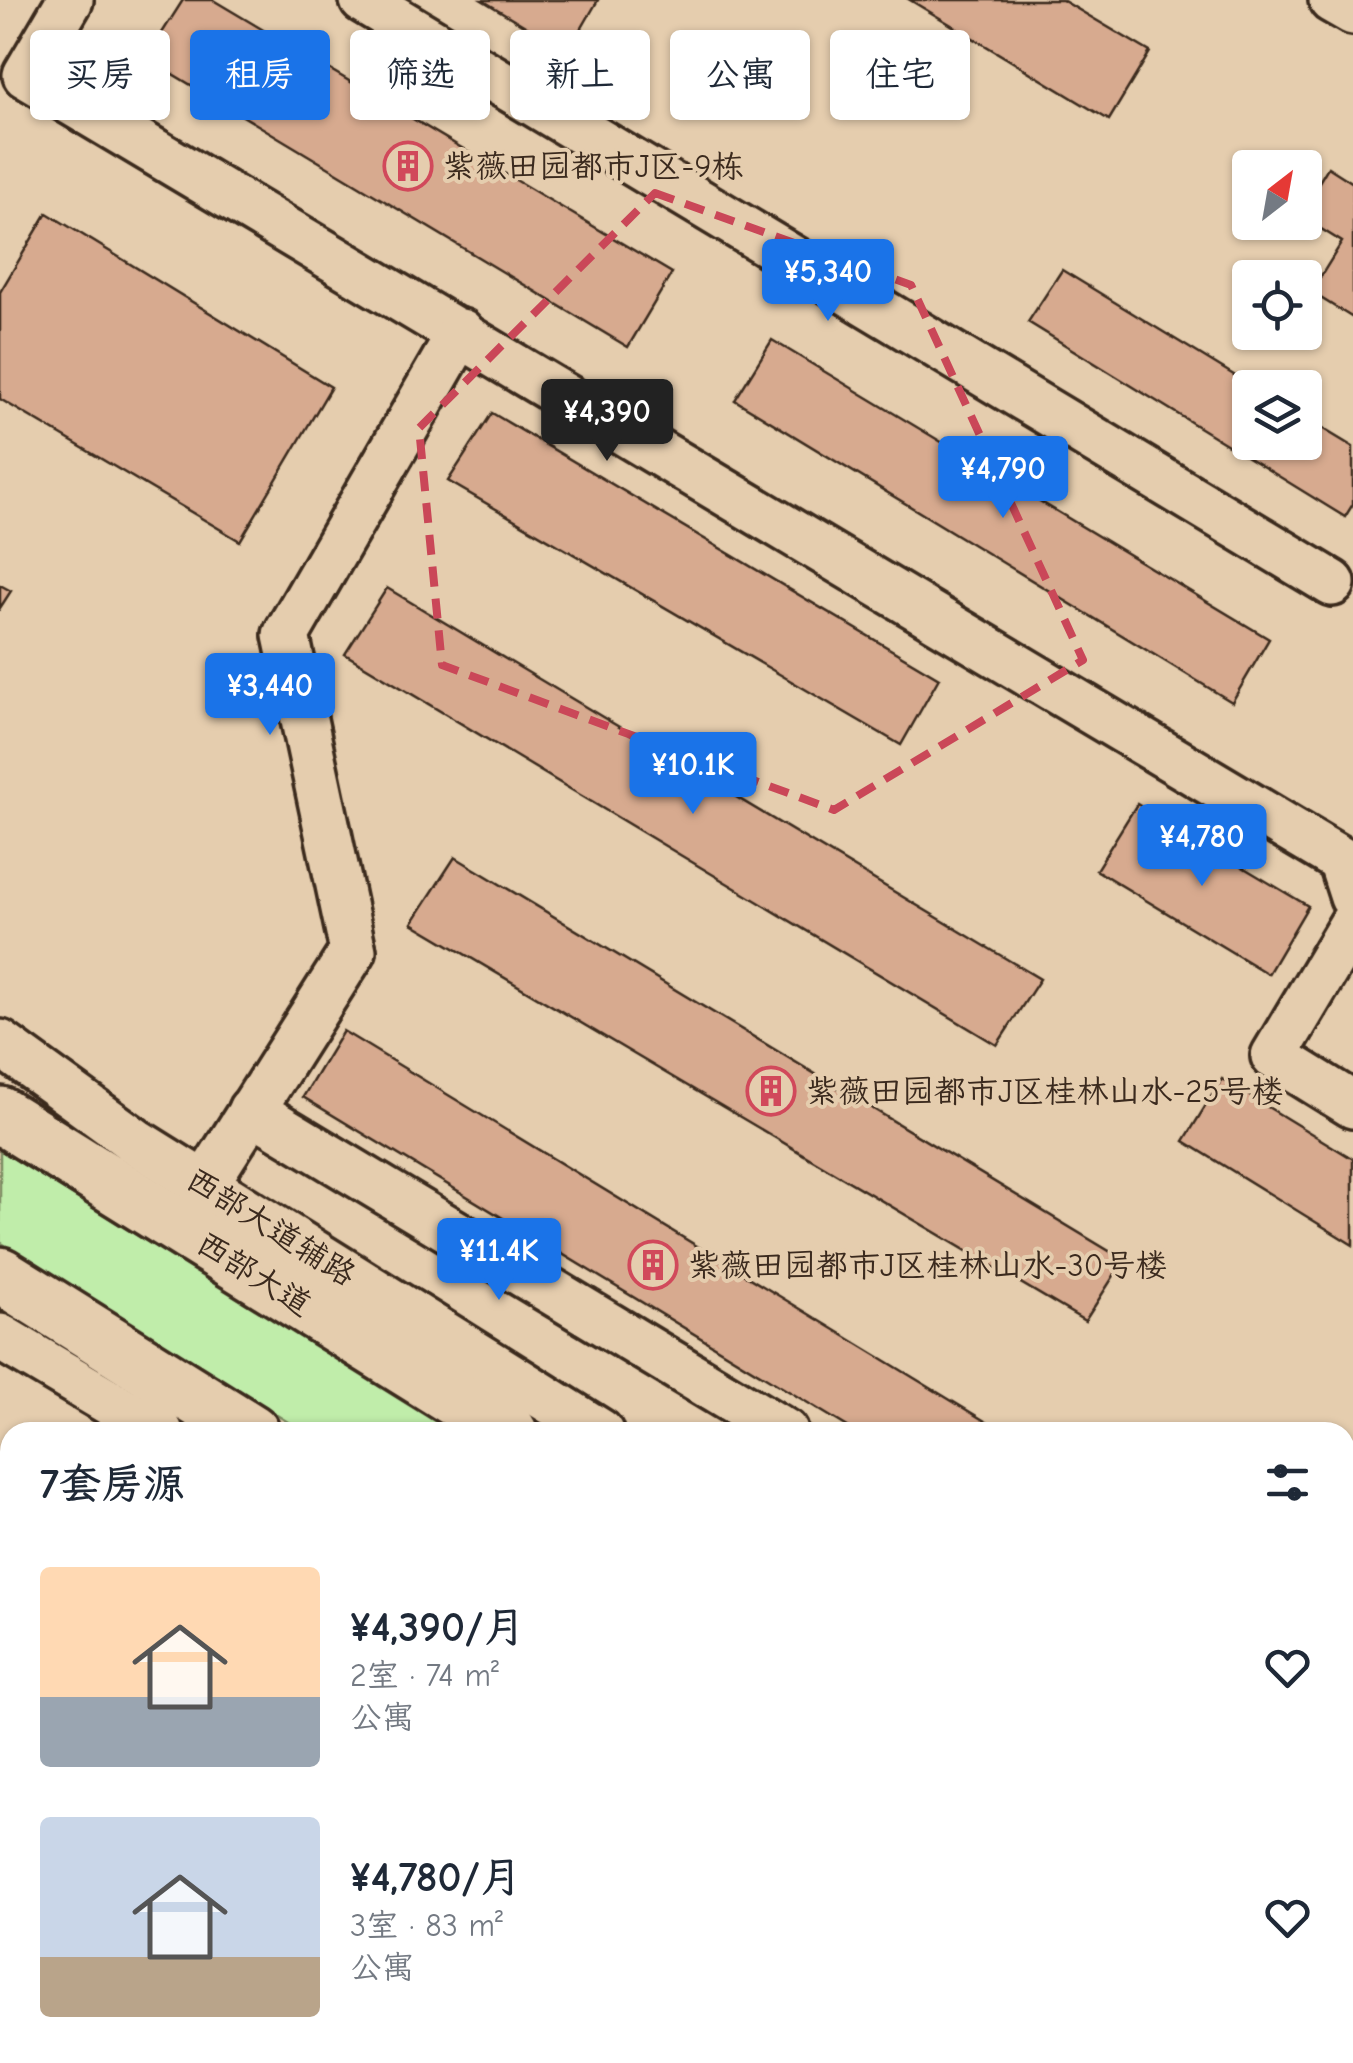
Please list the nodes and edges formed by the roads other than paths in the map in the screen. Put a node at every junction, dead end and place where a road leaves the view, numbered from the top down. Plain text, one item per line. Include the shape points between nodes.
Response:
1 (70, 0) edge
2 (363, 0) edge
3 (1332, 0) edge
4 (1353, 12) edge
5 (460, 332) junction
6 (1332, 583) dead end
7 (1353, 897) edge
8 (1353, 923) edge
9 (0, 1043) edge
10 (1353, 1105) edge
11 (251, 1110) junction
12 (0, 1115) edge
13 (204, 1186) junction
14 (0, 1275) edge
15 (0, 1338) edge
16 (143, 1422) edge
17 (236, 1422) edge
18 (492, 1422) edge
19 (584, 1422) edge
20 (768, 1422) edge

1 - 5 street via 26,75
2 - 6 street
3 - 4 street
5 - 7 street via 1341,860
5 - 11 street via 286,635 353,951
8 - 10 street via 1274,1056
9 - 13 street, 西部大道辅路
11 - 13 street
11 - 20 street
12 - 18 main road, 西部大道
13 - 19 street, 西部大道辅路
14 - 17 main road
15 - 16 street

